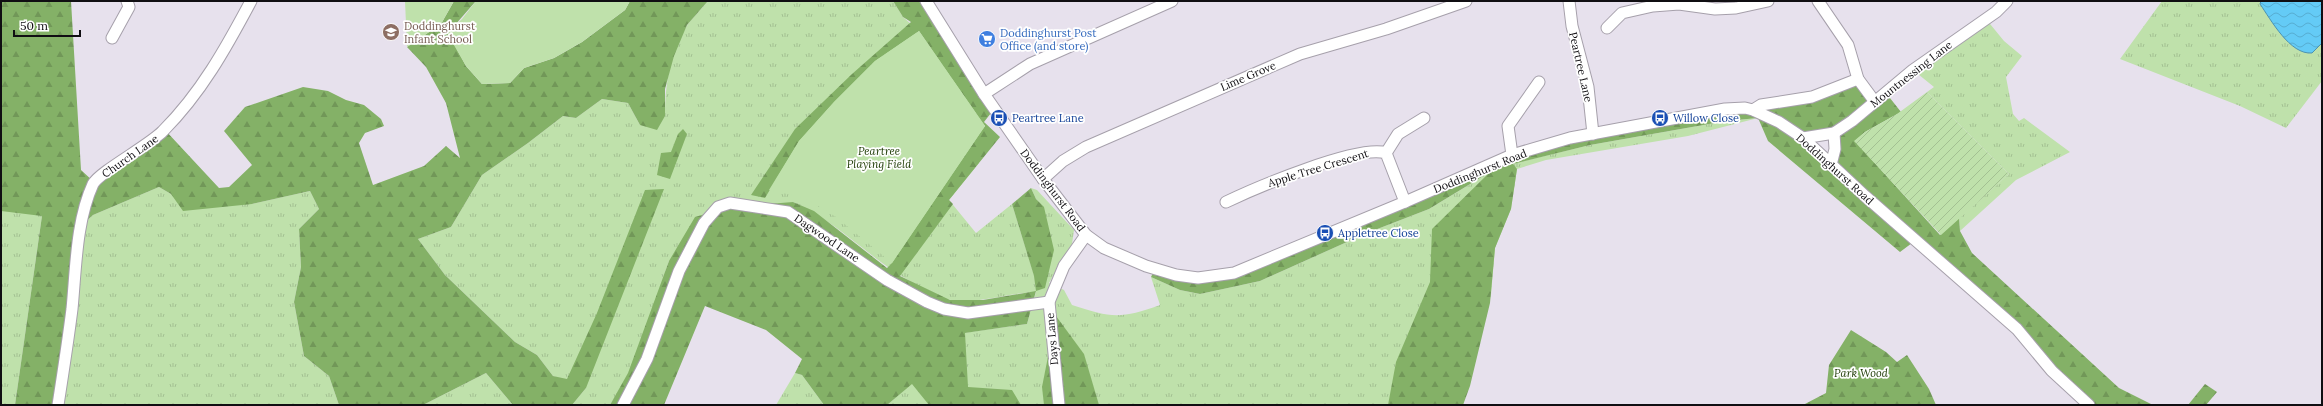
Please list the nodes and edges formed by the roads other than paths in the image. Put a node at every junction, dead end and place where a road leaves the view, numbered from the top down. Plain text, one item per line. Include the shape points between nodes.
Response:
1 (127, 1) edge
2 (251, 1) edge
3 (926, 1) edge
4 (1172, 1) edge
5 (1466, 1) edge
6 (1569, 1) edge
7 (1768, 1) edge
8 (1818, 1) edge
9 (2007, 1) edge
10 (1607, 28) dead end
11 (112, 38) dead end
12 (1858, 79) junction
13 (1539, 82) dead end
14 (984, 94) junction
15 (1875, 102) junction
16 (1753, 110) junction
17 (1424, 118) dead end
18 (1834, 133) junction
19 (1593, 134) junction
20 (1803, 138) junction
21 (1386, 153) junction
22 (1512, 155) junction
23 (1831, 165) junction
24 (1042, 179) junction
25 (1226, 202) dead end
26 (1405, 202) junction
27 (1086, 235) junction
28 (1049, 302) junction
29 (58, 405) edge
30 (623, 405) edge
31 (1059, 405) edge
32 (2089, 405) edge

1 - 11 street via 130,6 117,25
2 - 29 street, Church Lane via 220,58 196,95 177,117 155,140 94,182 85,209 79,244 69,338
3 - 14 street, Doddinghurst Road
4 - 14 street via 1030,64
5 - 24 street, Lime Grove via 1379,32 1300,54 1247,76 1086,147
6 - 19 street, Peartree Lane via 1572,26 1588,87
7 - 10 street via 1736,8 1715,9 1678,4 1653,6 1622,13
8 - 12 street via 1848,45
9 - 15 street, Mountnessing Lane via 1996,12 1913,70
12 - 15 street
12 - 16 street via 1812,97 1761,105
13 - 22 street via 1508,126
14 - 24 street, Doddinghurst Road
15 - 18 street, Mountnessing Lane
16 - 19 street, Doddinghurst Road via 1725,109
16 - 20 street, Doddinghurst Road via 1779,122
17 - 21 street via 1398,134
18 - 20 street, Mountnessing Lane
18 - 23 street via 1835,149
19 - 22 street, Doddinghurst Road
20 - 23 street, Doddinghurst Road
21 - 25 street, Apple Tree Crescent via 1363,152 1277,178
21 - 26 street
22 - 26 street, Doddinghurst Road
23 - 32 street, Doddinghurst Road via 2017,329 2052,371
24 - 27 street, Doddinghurst Road
26 - 27 street, Doddinghurst Road via 1246,269 1216,277 1176,275 1146,266 1104,248
27 - 28 street, Days Lane via 1064,266
28 - 30 street, Dagwood Lane via 968,313 944,309 888,280 788,212 730,203 718,207 700,230 679,271 647,358
28 - 31 street, Days Lane

